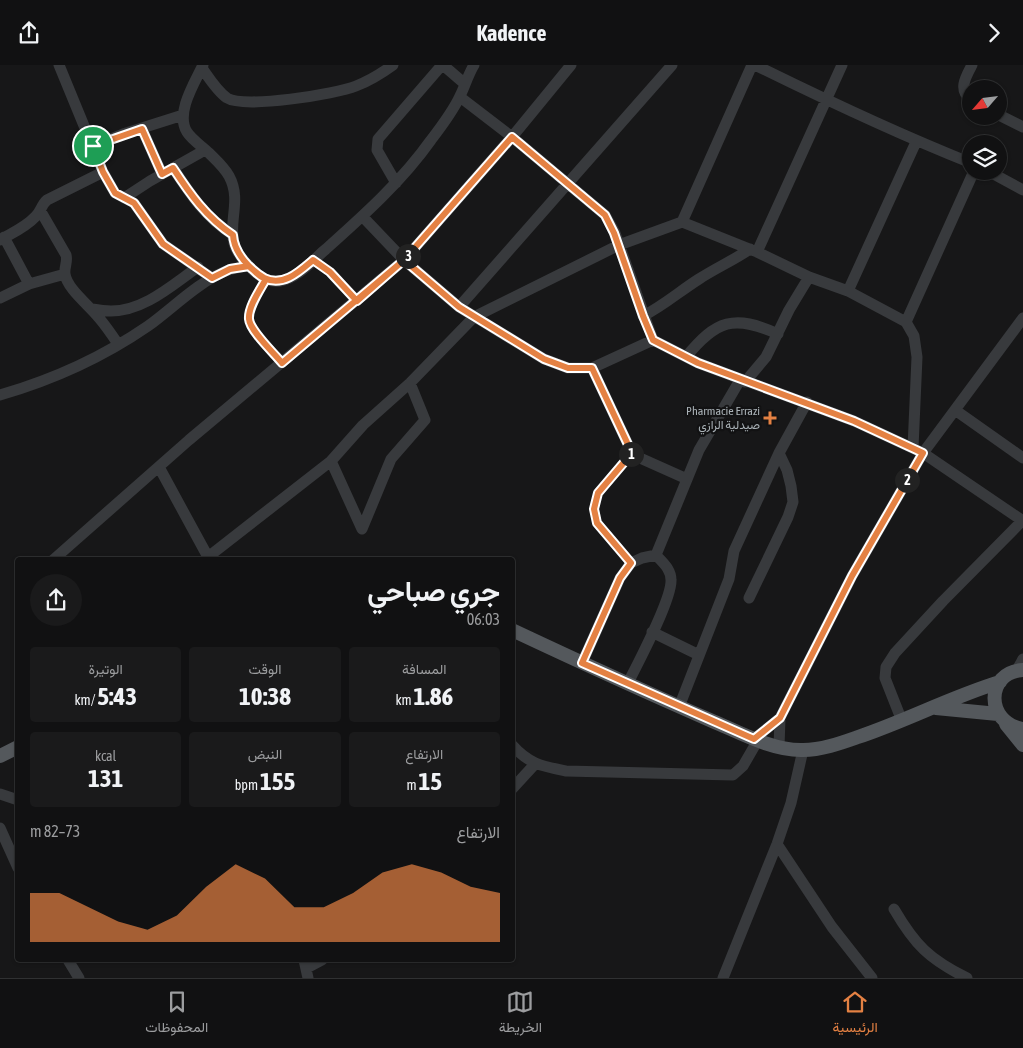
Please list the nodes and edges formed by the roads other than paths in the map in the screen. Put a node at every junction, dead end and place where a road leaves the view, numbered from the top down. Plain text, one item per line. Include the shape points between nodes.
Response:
1 (59, 65) edge
2 (393, 65) edge
3 (443, 65) edge
4 (474, 65) edge
5 (571, 65) edge
6 (672, 65) edge
7 (754, 65) edge
8 (842, 65) edge
9 (972, 65) edge
10 (203, 67) edge
11 (964, 80) edge
12 (465, 84) junction
13 (460, 97) junction
14 (826, 100) junction
15 (183, 115) junction
16 (1008, 120) edge
17 (1023, 127) edge
18 (142, 129) junction
19 (512, 137) junction
20 (916, 141) junction
21 (93, 146) junction
22 (205, 149) junction
23 (962, 159) edge
24 (173, 168) junction
25 (103, 172) junction
26 (162, 174) junction
27 (970, 180) edge
28 (1006, 180) edge
29 (396, 183) junction
30 (569, 183) junction
31 (1023, 189) edge
32 (124, 198) junction
33 (40, 210) junction
34 (362, 217) junction
35 (682, 222) junction
36 (233, 235) junction
37 (2, 239) edge
38 (619, 245) junction
39 (754, 251) junction
40 (404, 260) junction
41 (249, 266) junction
42 (198, 267) junction
43 (65, 275) junction
44 (809, 277) junction
45 (212, 278) junction
46 (29, 284) junction
47 (848, 291) junction
48 (0, 298) edge
49 (459, 307) junction
50 (92, 309) junction
51 (643, 316) junction
52 (474, 317) junction
53 (1023, 319) edge
54 (906, 322) junction
55 (778, 334) junction
56 (653, 340) junction
57 (118, 344) junction
58 (686, 357) junction
59 (592, 368) junction
60 (743, 381) junction
61 (410, 383) junction
62 (2, 391) edge
63 (806, 402) junction
64 (955, 410) junction
65 (918, 451) junction
66 (779, 453) junction
67 (1023, 458) edge
68 (331, 461) junction
69 (159, 467) junction
70 (687, 479) junction
71 (1023, 520) edge
72 (656, 555) junction
73 (56, 557) edge
74 (749, 597) dead end
75 (515, 631) edge
76 (652, 632) junction
77 (699, 655) junction
78 (582, 663) junction
79 (1021, 666) edge
80 (1000, 681) junction
81 (628, 683) junction
82 (680, 707) junction
83 (933, 708) junction
84 (780, 718) junction
85 (1002, 719) junction
86 (902, 721) junction
87 (1023, 729) edge
88 (756, 739) junction
89 (1023, 745) edge
90 (778, 747) junction
91 (15, 748) edge
92 (515, 748) edge
93 (803, 750) junction
94 (0, 756) edge
95 (535, 763) junction
96 (515, 786) edge
97 (0, 794) edge
98 (15, 799) edge
99 (0, 829) edge
100 (777, 844) junction
101 (15, 862) edge
102 (894, 909) dead end
103 (69, 962) edge
104 (318, 962) edge
105 (306, 969) edge
106 (79, 978) edge
107 (723, 978) edge
108 (872, 978) edge
109 (967, 978) edge

1 - 21 street
2 - 10 street via 357,86 267,102 236,102 226,97
3 - 12 street
3 - 29 street via 378,139 377,150
4 - 12 street
5 - 19 street
6 - 30 street
7 - 14 street
7 - 35 street
8 - 14 street
9 - 11 street
10 - 15 street
12 - 13 street
13 - 19 street
13 - 29 street via 431,141
14 - 20 street
14 - 39 street
15 - 18 street
15 - 22 street via 187,132
16 - 17 street
18 - 21 street
18 - 26 street
19 - 30 street
19 - 40 street
20 - 23 street
20 - 47 street
21 - 25 street
22 - 24 street
22 - 36 street via 224,168 234,187
24 - 26 street
24 - 36 street via 194,201
25 - 32 street via 115,193
25 - 33 street via 47,200
26 - 32 street
27 - 54 street
28 - 31 street
29 - 34 street
30 - 38 street via 605,215
30 - 49 street
32 - 42 street via 134,203 163,244
33 - 37 street via 28,224
33 - 43 street via 66,255
34 - 40 street
34 - 41 street via 299,272 286,279 266,279
35 - 38 street
35 - 39 street
36 - 41 street via 237,250
37 - 46 street
38 - 51 street
38 - 52 street
39 - 44 street
39 - 51 street via 700,278 660,308
40 - 49 street
40 - 69 street
41 - 45 street via 230,269
42 - 45 street
42 - 50 street via 139,305 112,311
43 - 46 street
43 - 50 street via 75,292
44 - 47 street
44 - 55 street
45 - 57 street
46 - 48 street
47 - 54 street
49 - 52 street
50 - 57 street
51 - 56 street
52 - 59 street via 544,359 568,368
52 - 61 street
53 - 64 street
54 - 65 street via 914,336 917,357
55 - 58 street via 740,322 723,324 699,341
55 - 60 street via 766,357
56 - 58 street
56 - 59 street
57 - 62 street via 59,375
58 - 60 street
59 - 70 street via 632,453
60 - 63 street
60 - 70 street via 699,451
61 - 68 street via 363,425
61 - 68 street via 425,420 392,459 362,529
63 - 65 street
63 - 66 street
64 - 65 street
64 - 67 street
65 - 71 street
65 - 84 street
66 - 74 street via 787,470 793,502
66 - 77 street via 734,551 729,579
68 - 69 street via 208,557
69 - 73 street
70 - 72 street
71 - 86 street via 895,653 886,667 888,689
72 - 76 street via 667,566 672,581
72 - 78 street via 631,563 620,578
75 - 78 main road
76 - 77 street
76 - 81 street
77 - 82 street
78 - 81 main road
79 - 80 main road
80 - 83 main road
80 - 85 main road via 994,697
81 - 82 main road
82 - 88 main road
83 - 85 main road via 959,709
83 - 86 main road
84 - 88 street
84 - 90 street
85 - 87 main road
85 - 89 main road
86 - 93 main road via 845,741
88 - 90 main road
88 - 95 street via 743,766 732,775 566,771
90 - 93 main road
91 - 94 main road
92 - 95 street
93 - 100 street via 791,803
95 - 96 street
97 - 98 street
99 - 101 street
100 - 107 street
100 - 108 street via 832,927
102 - 109 street via 923,951
103 - 106 street
104 - 105 street

